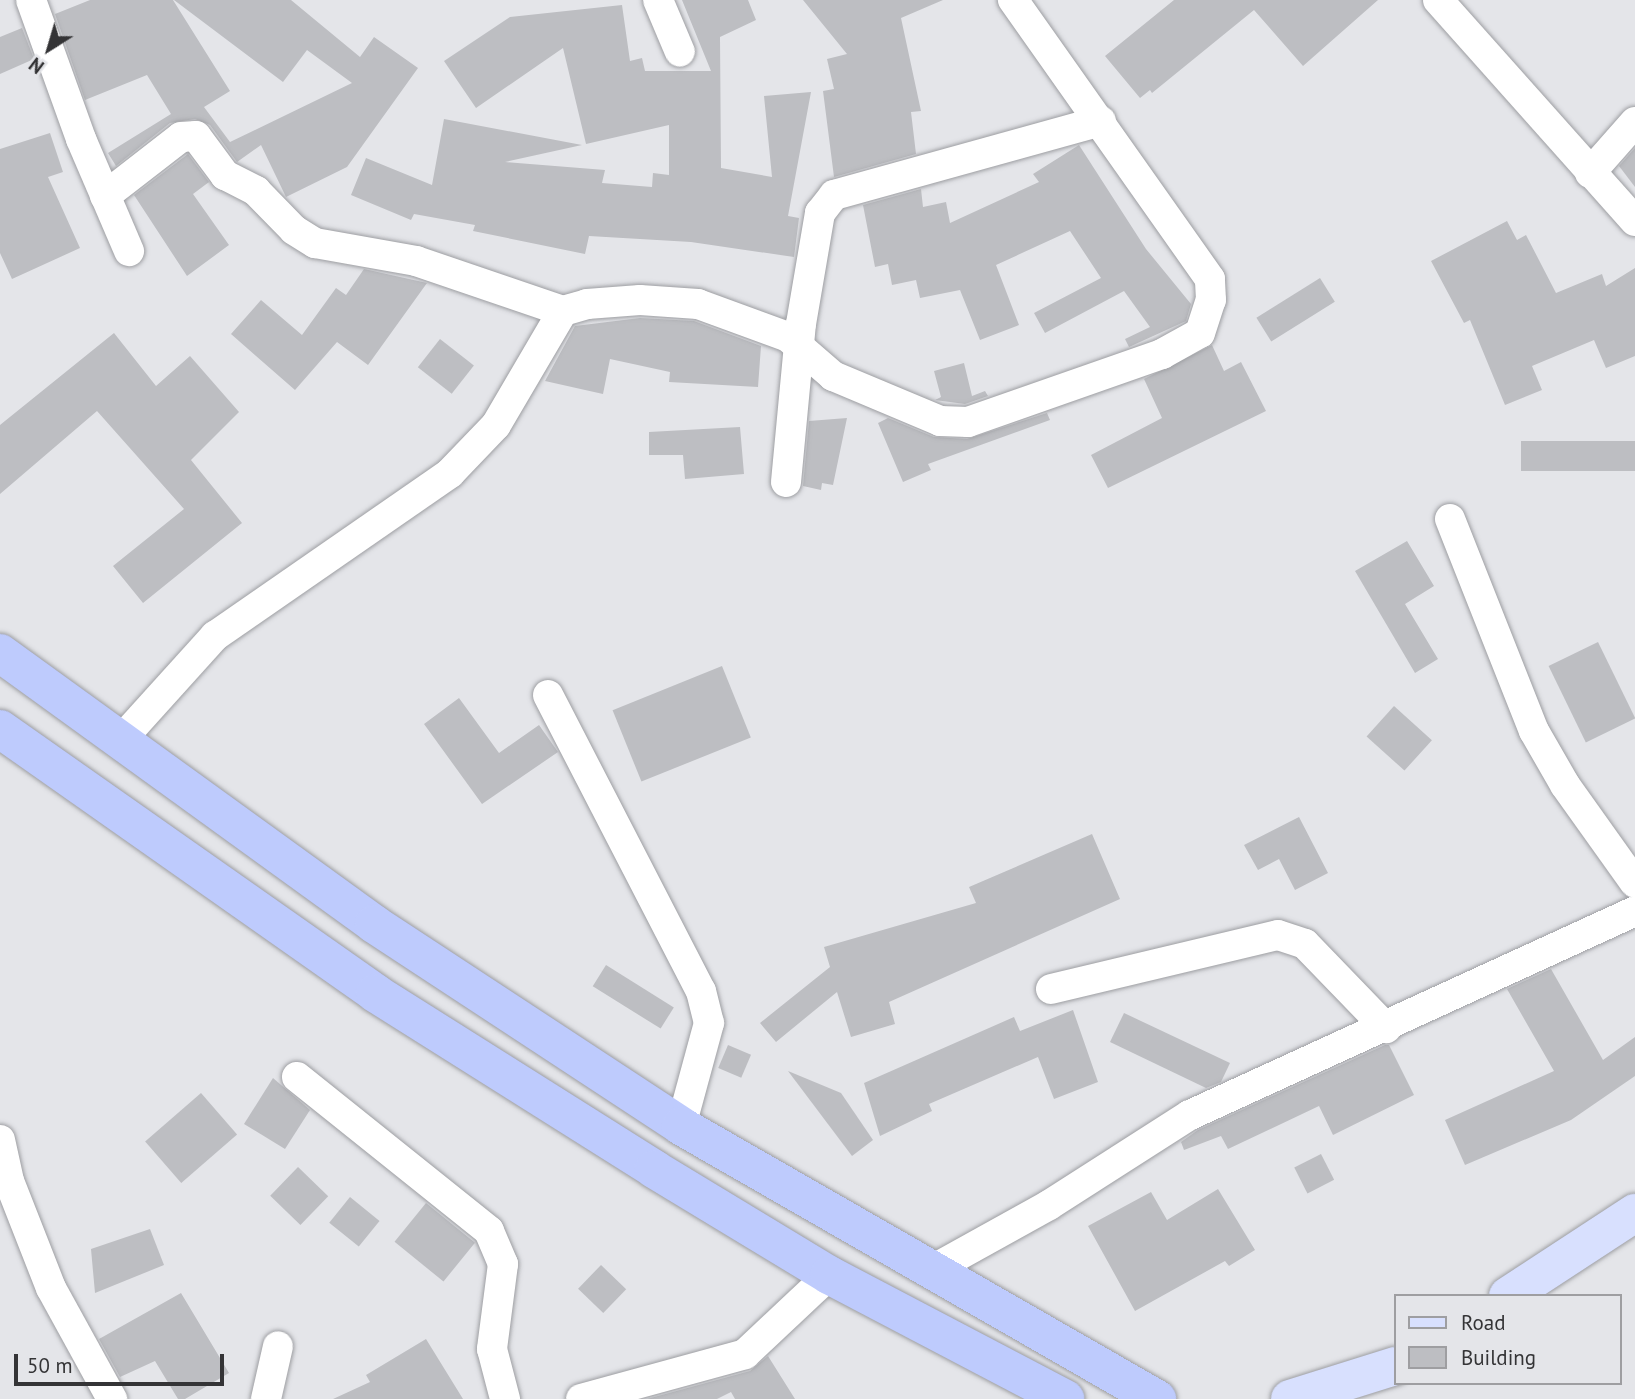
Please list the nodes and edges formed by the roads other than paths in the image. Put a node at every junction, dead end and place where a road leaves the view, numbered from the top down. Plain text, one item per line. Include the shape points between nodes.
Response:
1 (31, 0) edge
2 (658, 0) edge
3 (1013, 0) edge
4 (1438, 0) edge
5 (680, 52) dead end
6 (1101, 121) junction
7 (1635, 122) edge
8 (1590, 173) junction
9 (105, 196) junction
10 (1635, 221) edge
11 (128, 251) dead end
12 (563, 311) junction
13 (802, 346) junction
14 (786, 482) dead end
15 (1450, 519) dead end
16 (0, 653) edge
17 (548, 695) dead end
18 (0, 729) edge
19 (120, 741) junction
20 (1635, 883) edge
21 (1635, 911) edge
22 (1051, 989) dead end
23 (1386, 1028) junction
24 (297, 1077) dead end
25 (681, 1126) junction
26 (0, 1140) edge
27 (1635, 1213) edge
28 (930, 1271) junction
29 (829, 1275) junction
30 (1511, 1294) edge
31 (278, 1346) dead end
32 (1394, 1366) edge
33 (1008, 1369) junction
34 (113, 1399) edge
35 (266, 1399) edge
36 (505, 1399) edge
37 (581, 1399) edge
38 (1032, 1399) edge
39 (1065, 1399) edge
40 (1157, 1399) edge
41 (1290, 1399) edge

1 - 9 street
2 - 5 street
3 - 6 street
4 - 8 street
6 - 13 street via 834,195 820,213
6 - 13 street via 1210,279 1206,318 1200,333 1188,343 968,422 940,421 833,376
7 - 8 street
8 - 10 street
9 - 11 street
9 - 12 street via 181,137 196,136 225,175 257,191 294,230 316,243 416,261
12 - 13 street via 640,300 698,304
12 - 19 street via 496,425 450,472 215,636
13 - 14 street
15 - 20 street via 1534,731 1565,785
16 - 19 highway
17 - 25 street via 701,991 709,1023
18 - 29 highway via 375,993
19 - 25 highway via 267,842 374,924
21 - 23 street
22 - 23 street via 1279,935 1305,944
23 - 28 street via 1190,1115 1049,1205
24 - 36 street via 489,1231 503,1264 492,1349
25 - 28 highway
26 - 34 street via 9,1181 51,1288
27 - 30 main road
28 - 40 highway
29 - 33 highway
29 - 37 street via 745,1354
31 - 35 street
32 - 41 main road
33 - 38 main road
33 - 39 highway

